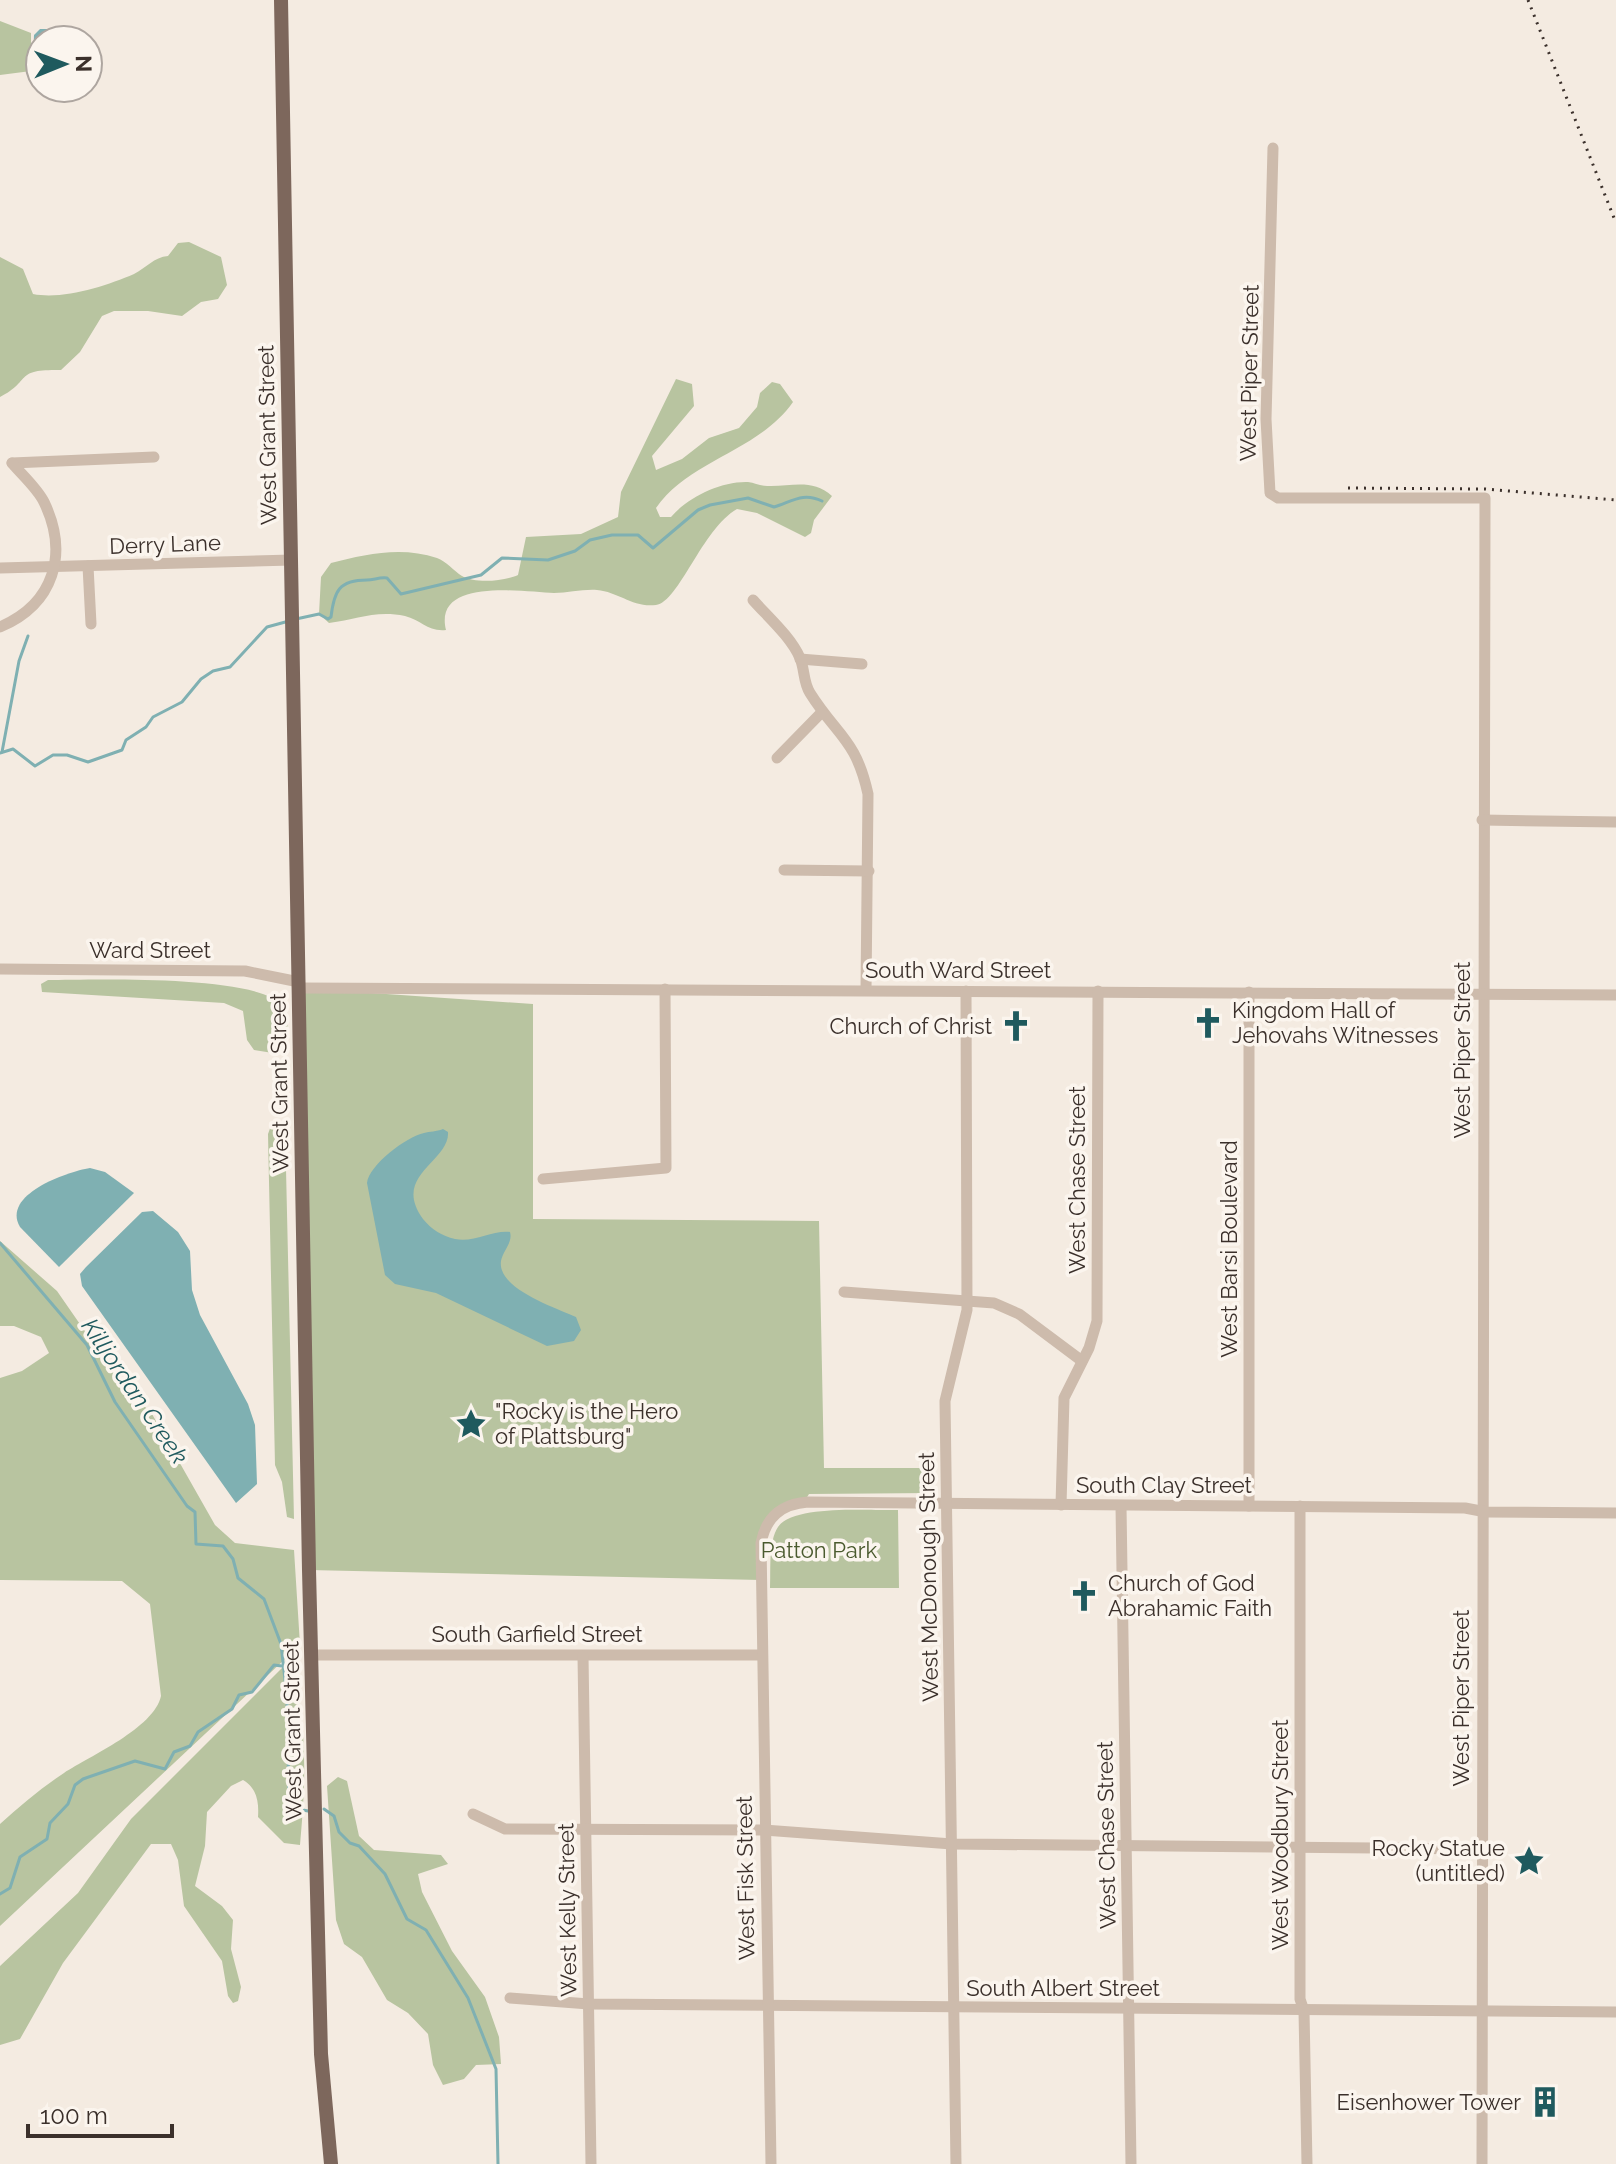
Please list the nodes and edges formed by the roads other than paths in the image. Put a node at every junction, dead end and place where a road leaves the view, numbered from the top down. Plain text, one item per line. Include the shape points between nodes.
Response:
1 (281, 0) edge
2 (1273, 148) dead end
3 (154, 457) dead end
4 (292, 560) junction
5 (88, 566) junction
6 (58, 567) junction
7 (0, 568) edge
8 (753, 600) dead end
9 (91, 624) dead end
10 (0, 627) edge
11 (800, 659) junction
12 (862, 664) dead end
13 (822, 712) junction
14 (777, 758) dead end
15 (1482, 820) junction
16 (1616, 822) edge
17 (784, 870) dead end
18 (869, 871) junction
19 (0, 969) edge
20 (299, 985) junction
21 (665, 989) junction
22 (866, 990) junction
23 (966, 991) junction
24 (1098, 991) junction
25 (1249, 992) junction
26 (1482, 994) junction
27 (1616, 995) edge
28 (543, 1179) dead end
29 (844, 1292) dead end
30 (968, 1299) junction
31 (1082, 1361) junction
32 (947, 1503) junction
33 (1061, 1505) junction
34 (1121, 1506) junction
35 (1249, 1506) junction
36 (1300, 1506) junction
37 (1481, 1511) junction
38 (1616, 1513) edge
39 (762, 1592) joint
40 (312, 1655) junction
41 (761, 1655) junction
42 (583, 1656) junction
43 (473, 1814) dead end
44 (586, 1828) junction
45 (764, 1830) junction
46 (952, 1844) junction
47 (1126, 1847) junction
48 (1300, 1847) junction
49 (1480, 1849) junction
50 (510, 1998) dead end
51 (589, 2004) junction
52 (767, 2005) junction
53 (954, 2008) junction
54 (1129, 2008) junction
55 (1304, 2011) junction
56 (1480, 2011) junction
57 (1616, 2012) edge
58 (331, 2164) edge
59 (591, 2164) edge
60 (771, 2164) edge
61 (956, 2164) edge
62 (1131, 2164) edge
63 (1307, 2164) edge
64 (1482, 2164) edge

1 - 4 main road, West Grant Street
2 - 15 street, West Piper Street via 1266,419 1270,493 1278,498 1485,498
3 - 6 street via 12,463 43,500 54,529
4 - 5 street, Derry Lane
4 - 20 main road, West Grant Street
5 - 6 street, Derry Lane
5 - 9 street, Derry Lane
6 - 7 street, Derry Lane
6 - 10 street via 38,600
8 - 11 street
11 - 12 street
11 - 13 street via 805,684
13 - 14 street
13 - 18 street via 853,746 862,766 868,794
15 - 16 street
15 - 26 street, West Piper Street
17 - 18 street
18 - 22 street
19 - 20 street, Ward Street via 245,971
20 - 21 street, South Ward Street
20 - 40 main road, West Grant Street
21 - 22 street, South Ward Street
21 - 28 street via 666,1168
22 - 23 street, South Ward Street
23 - 24 street, South Ward Street
23 - 30 street, West McDonough Street
24 - 25 street, South Ward Street
24 - 31 street, West Chase Street via 1097,1321
25 - 26 street, South Ward Street
25 - 35 street, West Barsi Boulevard
26 - 27 street, South Ward Street
26 - 37 street, West Piper Street
29 - 30 street
30 - 31 street via 1007,1308
30 - 32 street, West McDonough Street via 945,1401
31 - 33 street, West Chase Street via 1064,1398
32 - 33 street, South Clay Street
32 - 39 street, South Clay Street via 788,1505 766,1525
32 - 46 street, West McDonough Street
33 - 34 street, South Clay Street
34 - 35 street, South Clay Street
34 - 47 street, West Chase Street
35 - 36 street, South Clay Street
36 - 37 street, South Clay Street
36 - 48 street, West Woodbury Street
37 - 38 street, South Clay Street
37 - 49 street, West Piper Street
39 - 41 street, West Fisk Street
40 - 42 street, South Garfield Street
40 - 58 main road, West Grant Street via 321,2054
41 - 42 street, South Garfield Street
41 - 45 street, West Fisk Street
42 - 44 street, West Kelly Street
43 - 44 street via 505,1829
44 - 45 street
44 - 51 street, West Kelly Street
45 - 46 street
45 - 52 street, West Fisk Street
46 - 47 street
46 - 53 street, West McDonough Street
47 - 48 street
47 - 54 street, West Chase Street
48 - 49 street
48 - 55 street, West Woodbury Street
49 - 56 street, West Piper Street
50 - 51 street, South Albert Street
51 - 52 street, South Albert Street
51 - 59 street, West Kelly Street
52 - 53 street, South Albert Street
52 - 60 street, West Fisk Street
53 - 54 street, South Albert Street
53 - 61 street, West McDonough Street
54 - 55 street, South Albert Street
54 - 62 street, West Chase Street
55 - 56 street, South Albert Street
55 - 63 street, West Woodbury Street
56 - 57 street, South Albert Street
56 - 64 street, West Piper Street

